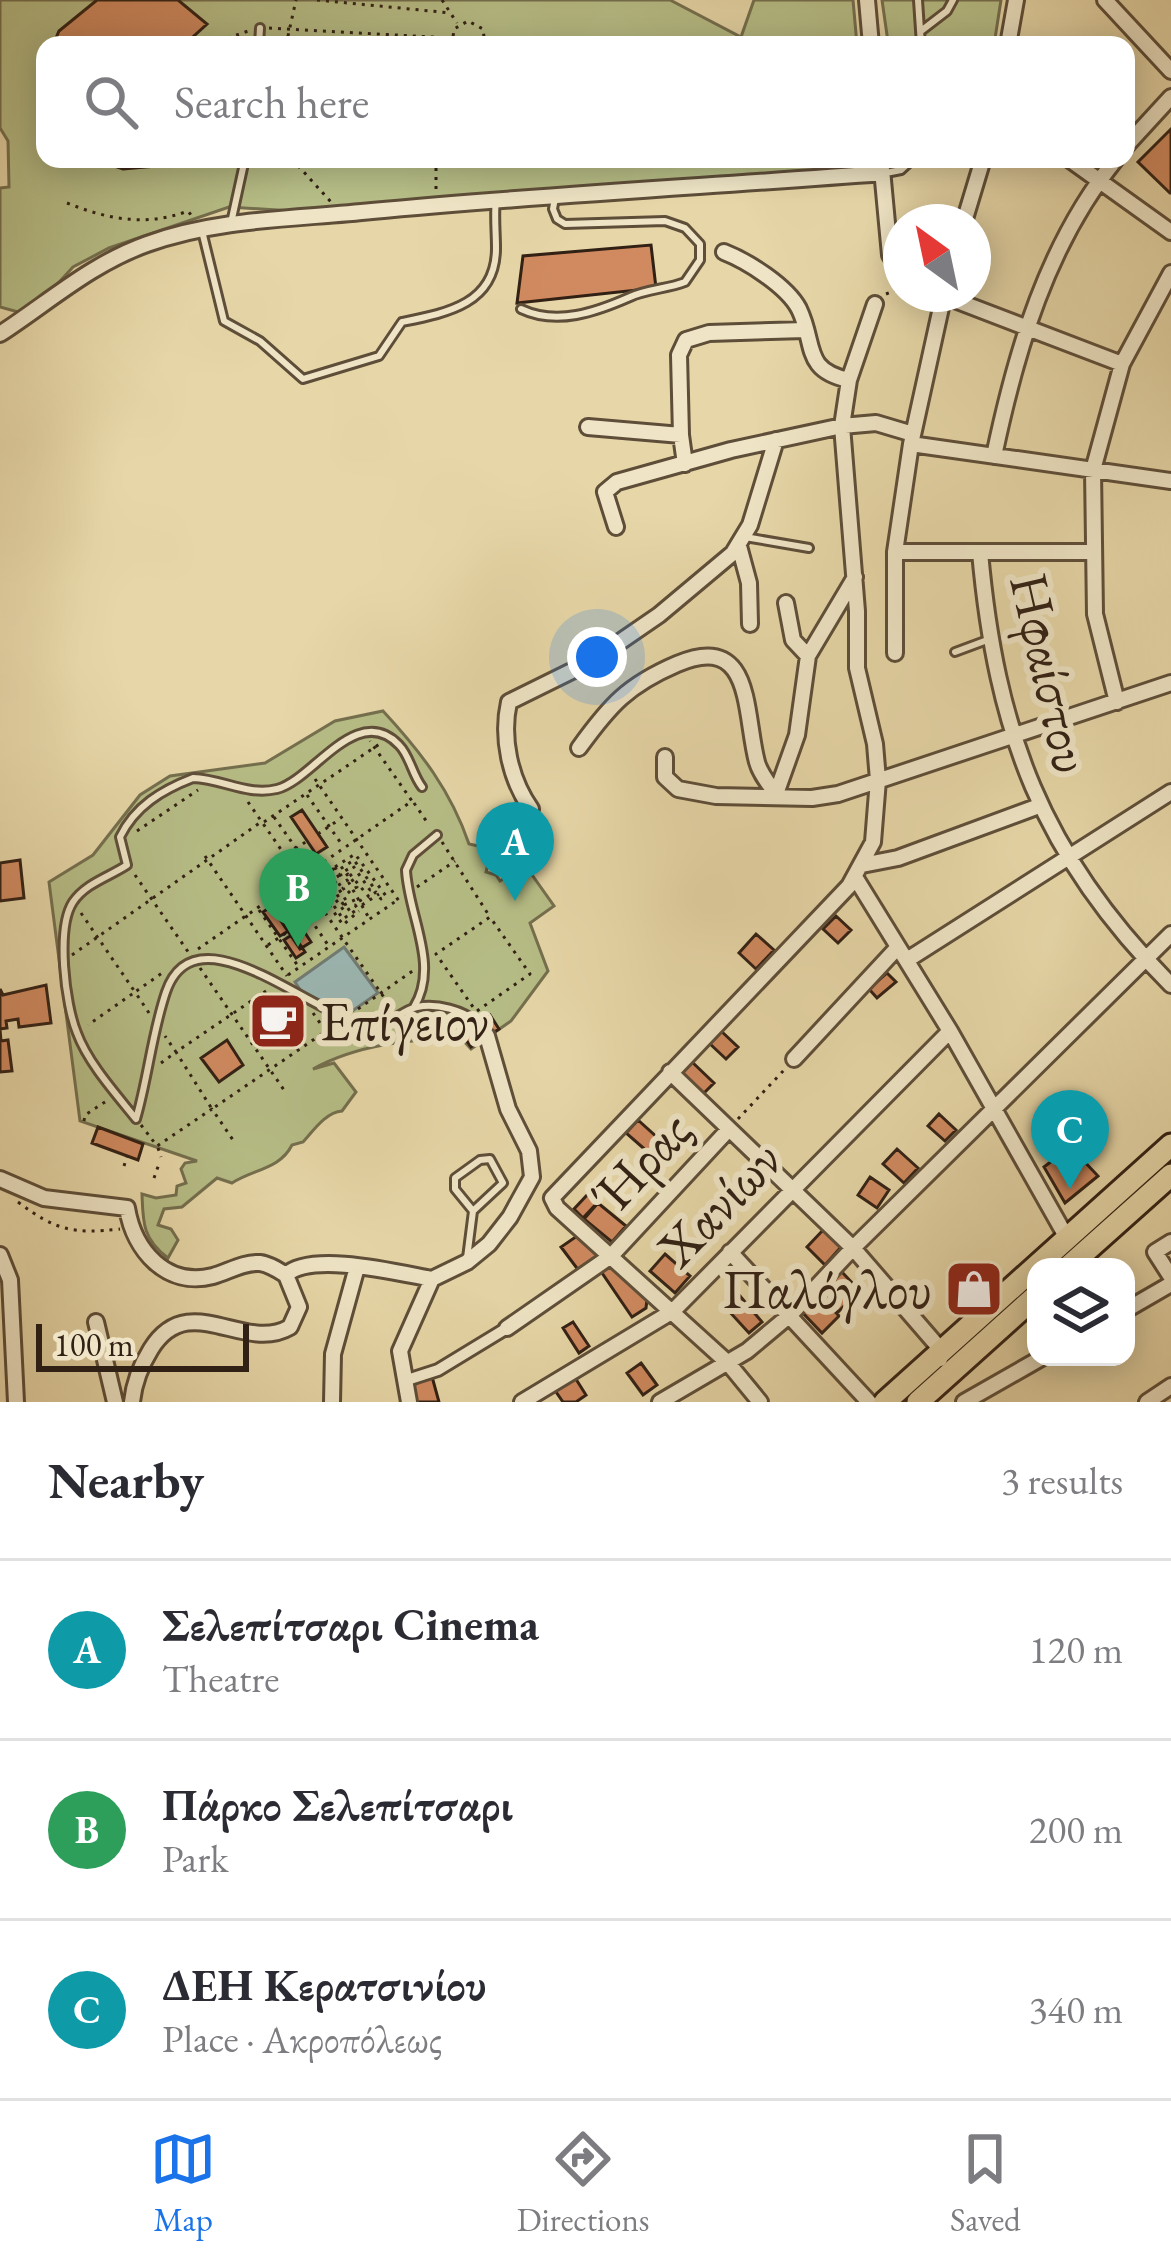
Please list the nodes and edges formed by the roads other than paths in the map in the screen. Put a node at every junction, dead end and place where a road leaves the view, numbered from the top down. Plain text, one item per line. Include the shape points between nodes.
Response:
1 (867, 0) edge
2 (918, 0) edge
3 (953, 0) edge
4 (1016, 0) edge
5 (1112, 2) edge
6 (260, 28) road end
7 (921, 31) junction
8 (260, 36) edge
9 (870, 36) edge
10 (921, 36) edge
11 (1010, 36) edge
12 (1171, 70) edge
13 (1171, 97) edge
14 (1135, 136) edge
15 (243, 168) edge
16 (862, 168) edge
17 (882, 168) edge
18 (980, 168) edge
19 (1082, 168) edge
20 (1109, 168) edge
21 (1099, 180) junction
22 (555, 198) junction
23 (496, 199) junction
24 (885, 204) edge
25 (969, 204) edge
26 (231, 223) junction
27 (201, 227) junction
28 (1171, 232) edge
29 (724, 252) dead end
30 (1171, 273) edge
31 (875, 304) road end
32 (521, 309) dead end
33 (938, 312) edge
34 (985, 312) edge
35 (1025, 328) junction
36 (805, 330) junction
37 (0, 334) edge
38 (1121, 364) junction
39 (849, 380) junction
40 (842, 426) junction
41 (588, 427) dead end
42 (681, 435) junction
43 (912, 439) junction
44 (776, 440) junction
45 (994, 456) junction
46 (685, 464) junction
47 (1093, 470) junction
48 (1171, 481) edge
49 (616, 527) dead end
50 (742, 541) junction
51 (809, 548) dead end
52 (980, 551) junction
53 (895, 552) junction
54 (1093, 552) junction
55 (855, 577) junction
56 (786, 603) dead end
57 (750, 624) dead end
58 (990, 639) junction
59 (956, 652) dead end
60 (896, 653) dead end
61 (808, 656) junction
62 (1171, 683) edge
63 (1117, 702) junction
64 (1012, 738) junction
65 (579, 748) dead end
66 (664, 757) dead end
67 (878, 780) junction
68 (422, 787) dead end
69 (1171, 792) edge
70 (776, 794) junction
71 (1039, 806) junction
72 (531, 809) dead end
73 (436, 835) road end
74 (1068, 858) junction
75 (858, 871) junction
76 (1171, 934) edge
77 (903, 954) junction
78 (1145, 959) junction
79 (1171, 985) edge
80 (415, 1007) junction
81 (483, 1029) joint
82 (950, 1031) junction
83 (794, 1059) road end
84 (670, 1072) junction
85 (994, 1110) junction
86 (729, 1129) junction
87 (1171, 1145) edge
88 (1171, 1175) edge
89 (0, 1179) edge
90 (792, 1188) junction
91 (472, 1211) junction
92 (1067, 1238) junction
93 (1171, 1242) edge
94 (853, 1249) junction
95 (730, 1252) junction
96 (0, 1255) edge
97 (611, 1256) junction
98 (1078, 1258) edge
99 (467, 1262) junction
100 (358, 1267) junction
101 (286, 1275) junction
102 (432, 1280) junction
103 (1171, 1281) edge
104 (1135, 1304) edge
105 (1027, 1305) edge
106 (673, 1310) junction
107 (790, 1316) junction
108 (5, 1319) edge
109 (96, 1322) dead end
110 (507, 1328) joint
111 (941, 1351) junction
112 (728, 1363) junction
113 (1027, 1366) edge
114 (404, 1381) junction
115 (1171, 1386) edge
116 (942, 1394) edge
117 (16, 1402) edge
118 (115, 1402) edge
119 (132, 1402) edge
120 (332, 1402) edge
121 (409, 1402) edge
122 (523, 1402) edge
123 (660, 1402) edge
124 (760, 1402) edge
125 (869, 1402) edge
126 (885, 1402) edge
127 (918, 1402) edge
128 (964, 1402) edge
129 (1148, 1402) edge

1 - 9 street
2 - 7 lane
3 - 7 lane
4 - 11 street
5 - 12 street
6 - 8 lane
7 - 10 lane
13 - 14 street
15 - 26 lane
16 - 22 street
17 - 24 street
18 - 25 street
19 - 21 street
20 - 21 street
21 - 28 street
21 - 35 street
22 - 23 street
22 - 32 lane via 565,224 665,221 686,228 700,244 700,260 685,282 612,308 551,318
23 - 26 street
23 - 27 lane via 496,252 484,292 470,304 401,322 379,356 303,379 224,321
26 - 27 street
27 - 37 street via 74,279
29 - 36 street via 795,302
30 - 38 street
31 - 39 street
33 - 43 street
34 - 35 street
35 - 38 street
35 - 45 street
36 - 39 street via 819,368
36 - 42 street via 686,340 679,355
38 - 47 street
39 - 40 street
40 - 43 street via 876,423
40 - 44 street
40 - 55 street
41 - 42 street
42 - 46 street
43 - 45 street
43 - 53 street
44 - 46 street
44 - 50 street
45 - 47 street
46 - 49 street via 608,488
47 - 48 street
47 - 54 street
50 - 51 lane
50 - 57 street
50 - 72 street via 643,626 508,702 508,756
52 - 53 street
52 - 54 street
52 - 58 street, Ηφαίστου
53 - 60 street
54 - 63 street via 1095,614
55 - 61 street
55 - 67 street via 857,668
56 - 61 street via 794,640
58 - 59 lane
58 - 64 street, Ηφαίστου
61 - 70 street via 796,735
62 - 63 street
63 - 64 street
64 - 67 street
64 - 71 street, Ηφαίστου
65 - 70 street via 632,686 684,661 720,657 746,698 758,764
66 - 70 street via 664,777 678,790
67 - 70 street via 823,797
67 - 75 street via 873,842
68 - 80 lane via 401,748 366,735 343,740 294,783 273,790 193,778 128,820 120,842 128,865 88,886 64,924 76,1033 136,1119 166,990 193,958 221,957 361,1024 399,1019
69 - 74 street
71 - 74 street, Ηφαίστου
71 - 75 street
73 - 80 lane via 406,870 426,973
74 - 77 street
74 - 78 street, Ηφαίστου
75 - 77 street
75 - 84 street
76 - 78 street
77 - 82 street
77 - 83 street
78 - 79 street, Ηφαίστου
78 - 85 street
80 - 81 lane via 473,1014
81 - 99 street via 530,1151 532,1177 510,1217
82 - 85 street
82 - 90 street, Χανίων
84 - 86 street
84 - 97 street via 552,1198
85 - 92 street
85 - 94 street
86 - 90 street
86 - 97 street, Ήρας
87 - 92 main road
88 - 98 main road
89 - 101 street via 44,1198 127,1208 146,1255 180,1276 260,1263
90 - 94 street
90 - 95 street, Χανίων
91 - 91 lane via 503,1183 490,1159 454,1178
91 - 99 lane
92 - 111 main road
93 - 103 street via 1155,1252
94 - 107 street
94 - 111 street
95 - 106 street, Χανίων
95 - 107 street
96 - 108 street via 10,1280
97 - 106 street
97 - 110 street, Ήρας
99 - 102 street
100 - 101 street via 300,1265
100 - 102 street
100 - 120 street via 333,1354
101 - 119 street via 299,1306 290,1327 272,1334 176,1325 146,1358
102 - 114 street via 402,1342
103 - 104 street
105 - 116 main road
106 - 112 street
106 - 122 street, Χανίων
107 - 112 street
107 - 125 street
108 - 117 street
109 - 118 street
110 - 114 street, Ήρας
111 - 116 street
111 - 126 main road
112 - 123 street
112 - 124 street
113 - 128 street
114 - 121 street
115 - 129 street
116 - 127 main road

